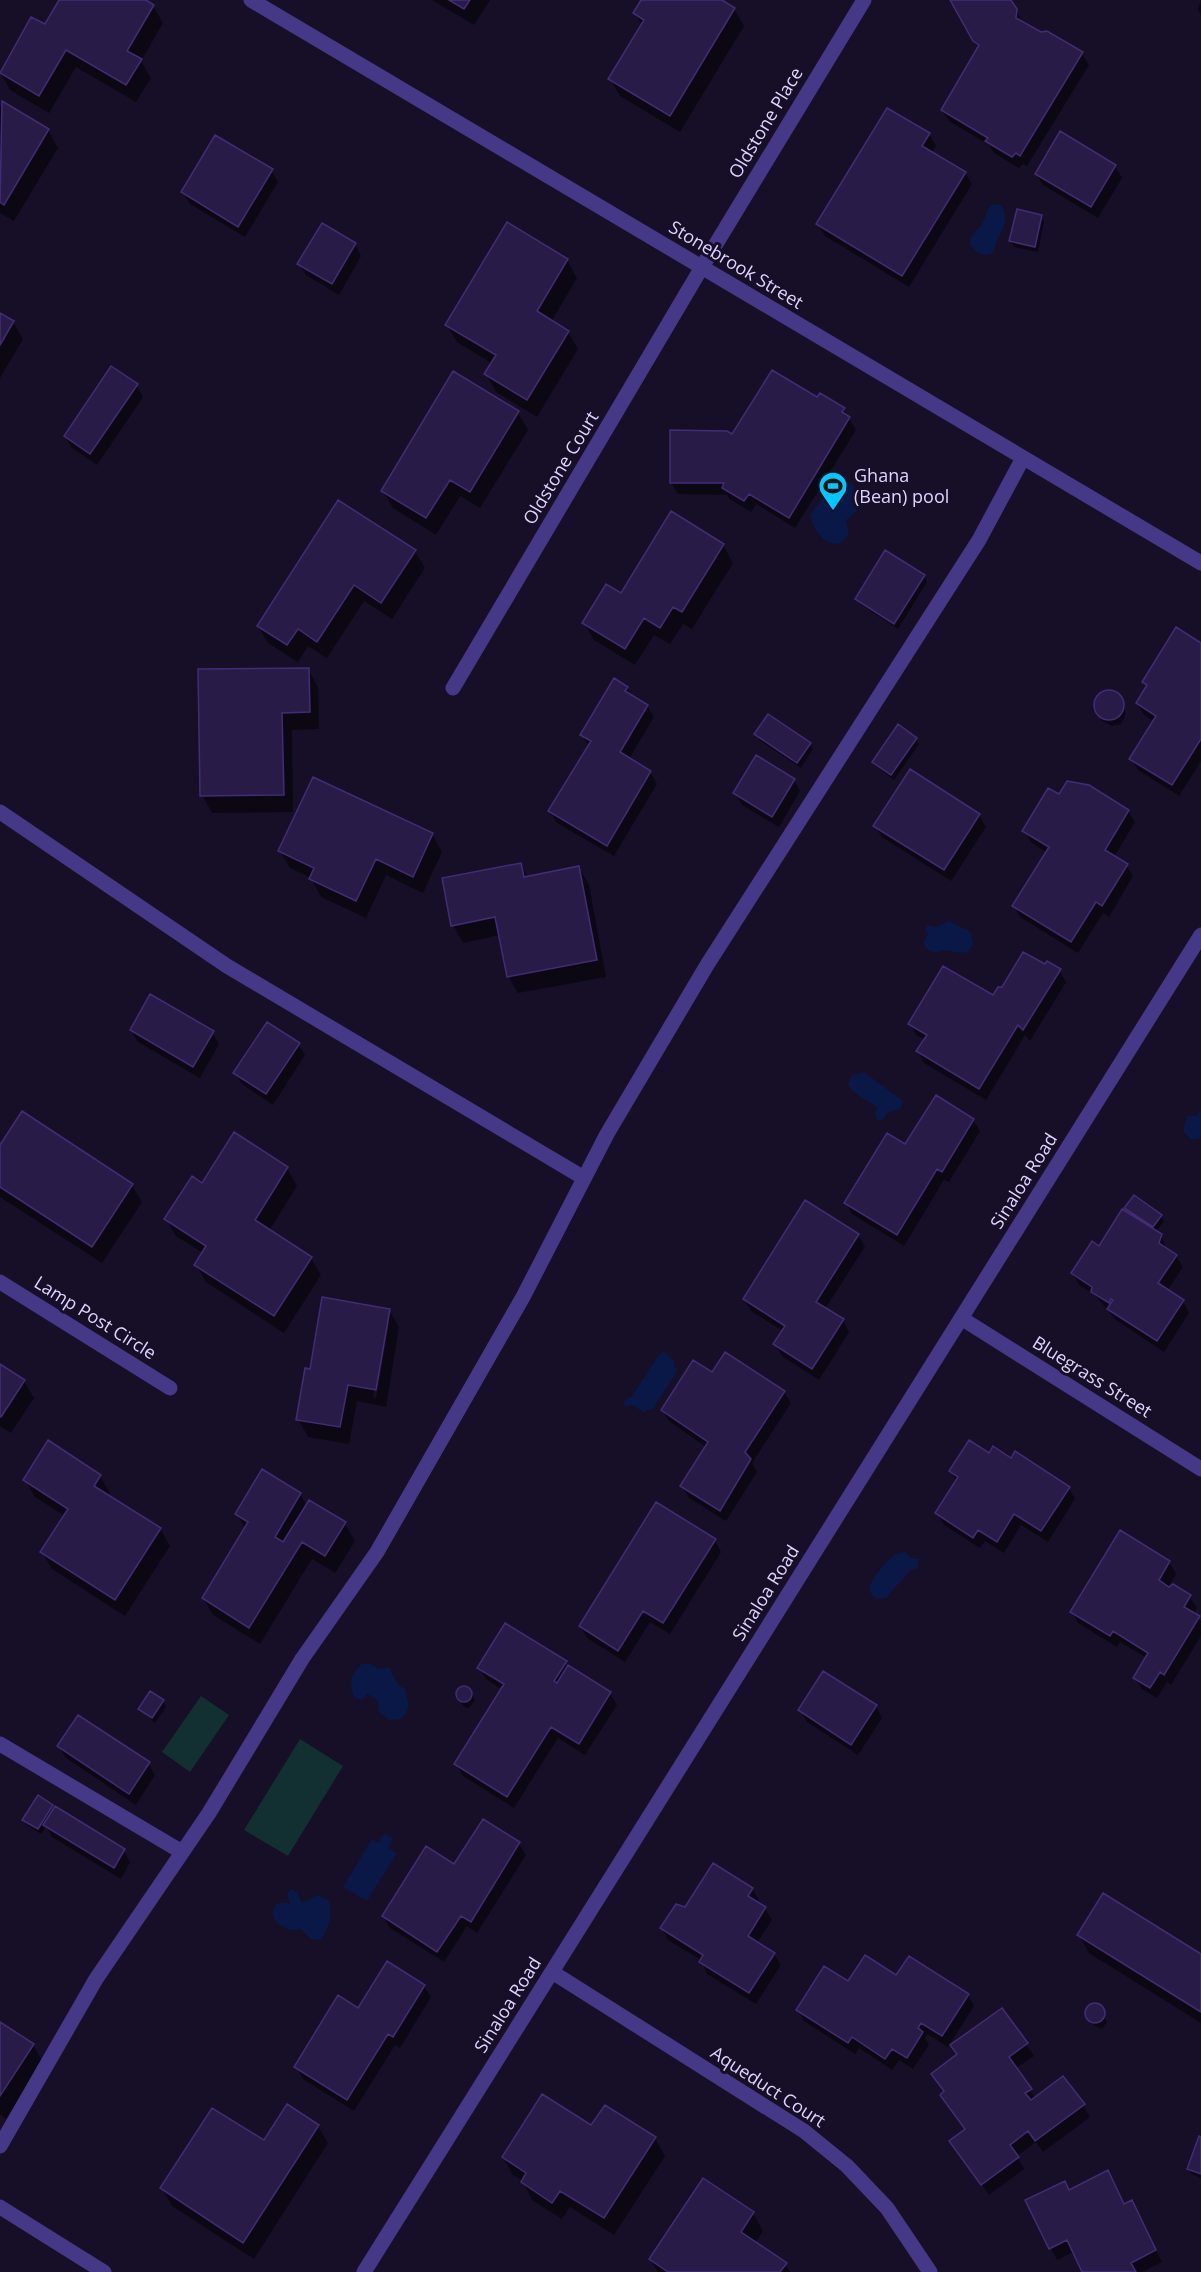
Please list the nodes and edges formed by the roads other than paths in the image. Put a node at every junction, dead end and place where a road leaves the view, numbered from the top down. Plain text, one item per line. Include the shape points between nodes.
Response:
1 (251, 0) edge
2 (864, 0) edge
3 (702, 267) junction
4 (1023, 458) junction
5 (1201, 563) edge
6 (453, 688) dead end
7 (0, 812) edge
8 (1201, 935) edge
9 (585, 1178) junction
10 (0, 1282) edge
11 (961, 1318) junction
12 (170, 1388) dead end
13 (1201, 1469) edge
14 (0, 1744) edge
15 (182, 1852) junction
16 (552, 1972) junction
17 (0, 2146) edge
18 (0, 2207) edge
19 (104, 2272) edge
20 (364, 2272) edge
21 (930, 2272) edge

1 - 3 street, Stonebrook Street
2 - 3 street, Oldstone Place
3 - 4 street, Stonebrook Street
3 - 6 street, Oldstone Court
4 - 5 street, Stonebrook Street
4 - 9 street via 979,540 707,965
7 - 9 street via 227,966
8 - 11 street, Sinaloa Road
9 - 15 street via 523,1297 377,1552 302,1659
10 - 12 street, Lamp Post Circle
11 - 13 street, Bluegrass Street
11 - 16 street, Sinaloa Road
14 - 15 street
15 - 17 street via 96,1978
16 - 20 street, Sinaloa Road
16 - 21 street, Aqueduct Court via 804,2131 847,2166 887,2208
18 - 19 street

